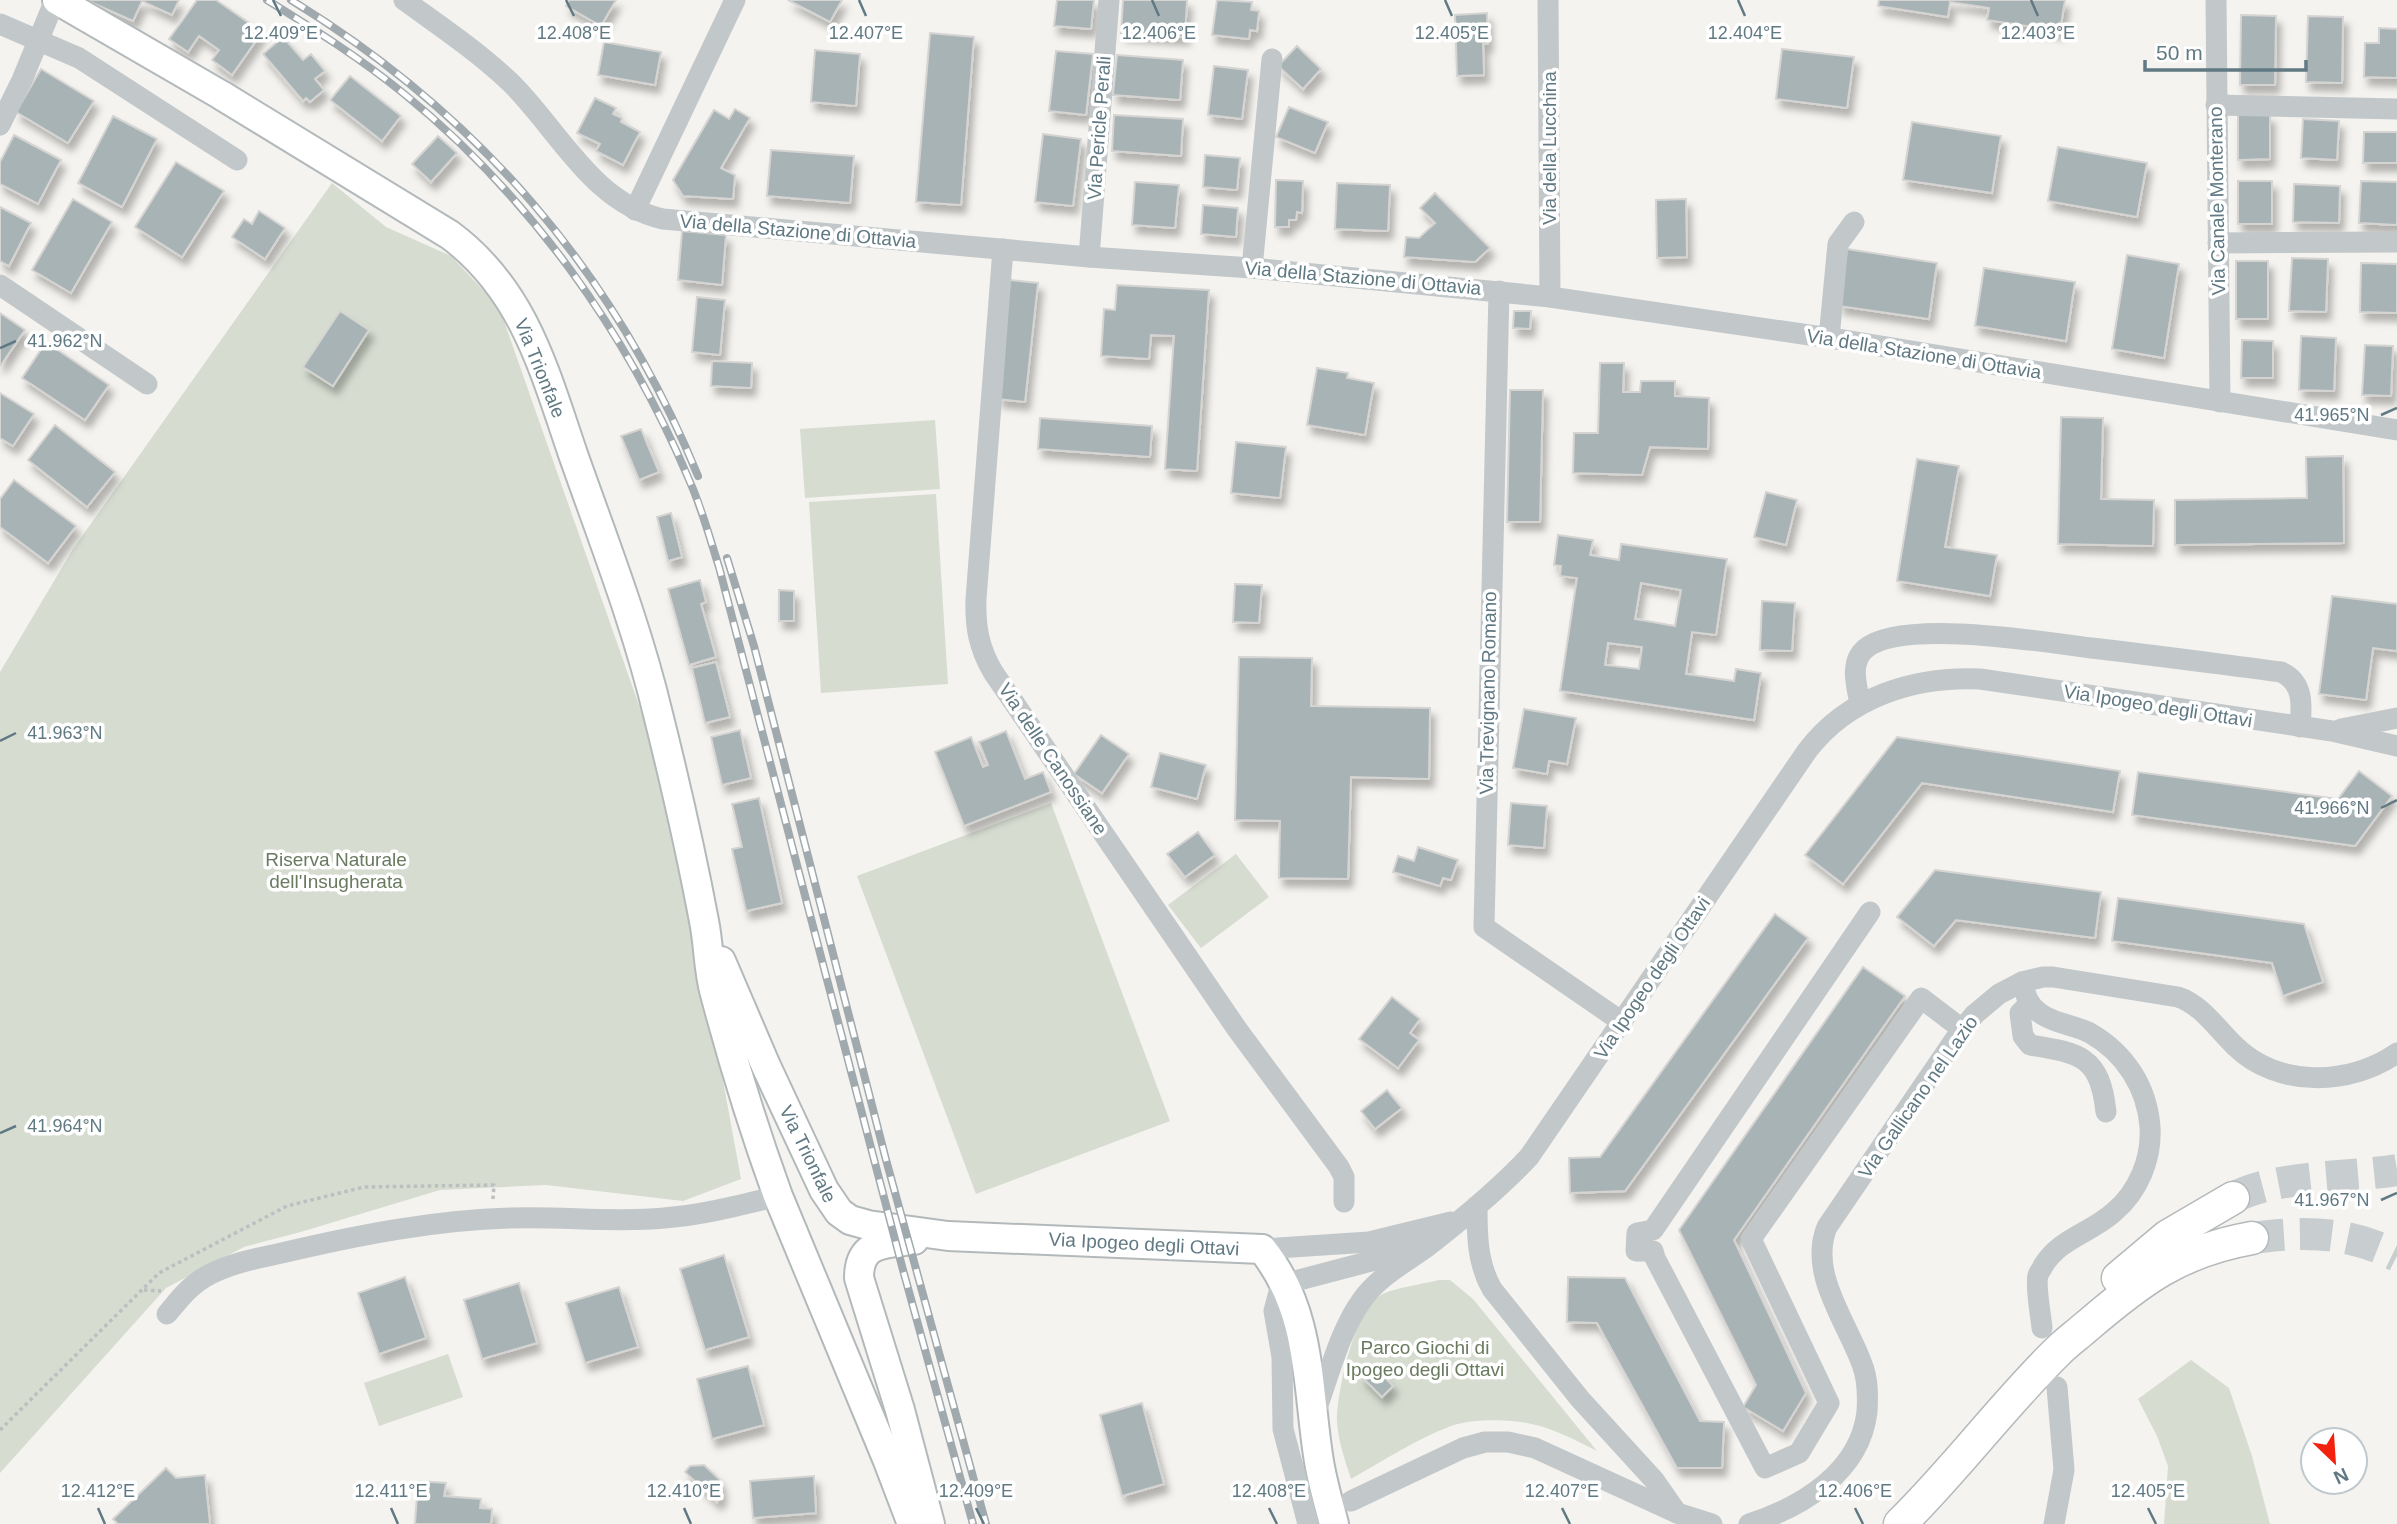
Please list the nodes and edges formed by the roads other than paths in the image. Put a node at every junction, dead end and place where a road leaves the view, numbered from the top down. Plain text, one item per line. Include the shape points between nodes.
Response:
1 (56, 0) edge
2 (404, 0) edge
3 (735, 0) edge
4 (1109, 0) edge
5 (1548, 0) edge
6 (2216, 0) edge
7 (0, 23) edge
8 (40, 40) junction
9 (1272, 59) dead end
10 (2216, 105) junction
11 (2397, 109) edge
12 (0, 125) edge
13 (237, 160) dead end
14 (635, 210) junction
15 (1854, 222) dead end
16 (2397, 242) edge
17 (2218, 243) junction
18 (1003, 249) junction
19 (1089, 257) junction
20 (1252, 268) junction
21 (0, 285) edge
22 (1499, 291) junction
23 (1550, 297) junction
24 (1829, 338) junction
25 (147, 384) dead end
26 (2220, 402) junction
27 (2397, 430) edge
28 (1860, 704) junction
29 (2397, 718) edge
30 (2300, 727) junction
31 (2332, 731) junction
32 (2397, 746) edge
33 (1870, 912) dead end
34 (705, 923) junction
35 (2022, 982) junction
36 (2030, 1003) junction
37 (1622, 1022) junction
38 (1962, 1029) junction
39 (2397, 1053) edge
40 (2106, 1112) dead end
41 (778, 1196) junction
42 (2233, 1198) tunnel mouth
43 (1344, 1202) dead end
44 (1477, 1206) junction
45 (1460, 1220) junction
46 (947, 1236) junction
47 (2252, 1238) tunnel mouth
48 (1262, 1250) junction
49 (1287, 1285) junction
50 (167, 1314) dead end
51 (2051, 1339) junction
52 (2057, 1387) dead end
53 (1314, 1414) junction
54 (1351, 1501) dead end
55 (1677, 1513) junction
56 (912, 1524) edge
57 (930, 1524) edge
58 (1308, 1524) edge
59 (1334, 1524) edge
60 (1712, 1524) edge
61 (1749, 1524) edge
62 (1900, 1524) edge
63 (2054, 1524) edge

1 - 8 street
1 - 34 main road, Via Trionfale via 221,94 450,235 477,257 507,293 542,364 634,630 658,711
2 - 14 street, Via della Stazione di Ottavia via 496,70 592,176
3 - 14 street
4 - 19 street, Via Pericle Perali
5 - 23 street, Via della Lucchina
6 - 10 street, Via Canale Monterano
7 - 8 street
8 - 12 street
8 - 13 street via 110,76
9 - 20 street
10 - 11 street
10 - 17 street, Via Canale Monterano
14 - 18 street, Via della Stazione di Ottavia via 663,219
15 - 24 street via 1838,244
16 - 17 street
17 - 26 street, Via Canale Monterano
18 - 19 street, Via della Stazione di Ottavia
18 - 43 street, Via delle Canossiane via 976,599 980,645 993,672 1237,1029 1339,1167 1344,1177
19 - 20 street, Via della Stazione di Ottavia
20 - 22 street, Via della Stazione di Ottavia
21 - 25 street
22 - 23 street, Via della Stazione di Ottavia
22 - 37 street, Via Trevignano Romano via 1484,927
23 - 24 street, Via della Stazione di Ottavia
24 - 26 street, Via della Stazione di Ottavia
26 - 27 street, Via della Stazione di Ottavia
28 - 30 street, Via Ipogeo degli Ottavi via 1917,683 1980,679
28 - 30 street via 1856,664 1869,645 1897,636 1976,635 2281,672 2300,693
28 - 37 street, Via Ipogeo degli Ottavi via 1832,723 1807,751
29 - 31 street, Via Ipogeo degli Ottavi
30 - 31 street, Via Ipogeo degli Ottavi
31 - 32 street, Via Ipogeo degli Ottavi
33 - 38 street via 1653,1230 1637,1233 1636,1251 1653,1251 1765,1468 1799,1453 1829,1403 1751,1239 1921,998
34 - 41 main road, Via Trionfale via 715,995
34 - 46 main road, Via Trionfale via 766,1066 836,1209 856,1222
35 - 36 street
35 - 38 street, Via Gallicano nel Lazio via 1987,1003
35 - 39 street, Via Gallicano nel Lazio via 2053,977 2184,999 2245,1055 2290,1075 2316,1079 2343,1076 2378,1065
36 - 40 street via 2020,1013 2023,1036 2030,1045 2067,1051 2092,1065 2104,1093
36 - 51 street via 2049,1019 2089,1032 2118,1052 2147,1103 2150,1130 2148,1158 2134,1190 2113,1213 2050,1254 2038,1275
37 - 44 street, Via Ipogeo degli Ottavi via 1529,1157
38 - 61 street, Via Gallicano nel Lazio via 1824,1235 1825,1276 1868,1385 1866,1417 1856,1450 1830,1481
41 - 50 street via 666,1218 484,1219 364,1235 220,1270 192,1286
41 - 56 main road, Via Trionfale
42 - 51 highway via 2188,1223 2133,1264 2076,1321
44 - 45 street, Via Ipogeo degli Ottavi
44 - 55 street via 1480,1256 1492,1289
45 - 48 street, Via Ipogeo degli Ottavi via 1369,1242
45 - 49 street via 1388,1255
45 - 53 street via 1364,1297
46 - 48 main road, Via Ipogeo degli Ottavi
46 - 57 main road via 874,1247 862,1256 859,1273
47 - 51 highway via 2160,1269
48 - 49 main road
49 - 53 main road via 1302,1335
49 - 58 street via 1274,1304 1282,1357 1282,1415
51 - 62 highway
52 - 63 street via 2064,1470
53 - 59 main road via 1318,1458
54 - 55 street via 1463,1448 1508,1442 1535,1448
55 - 60 street

